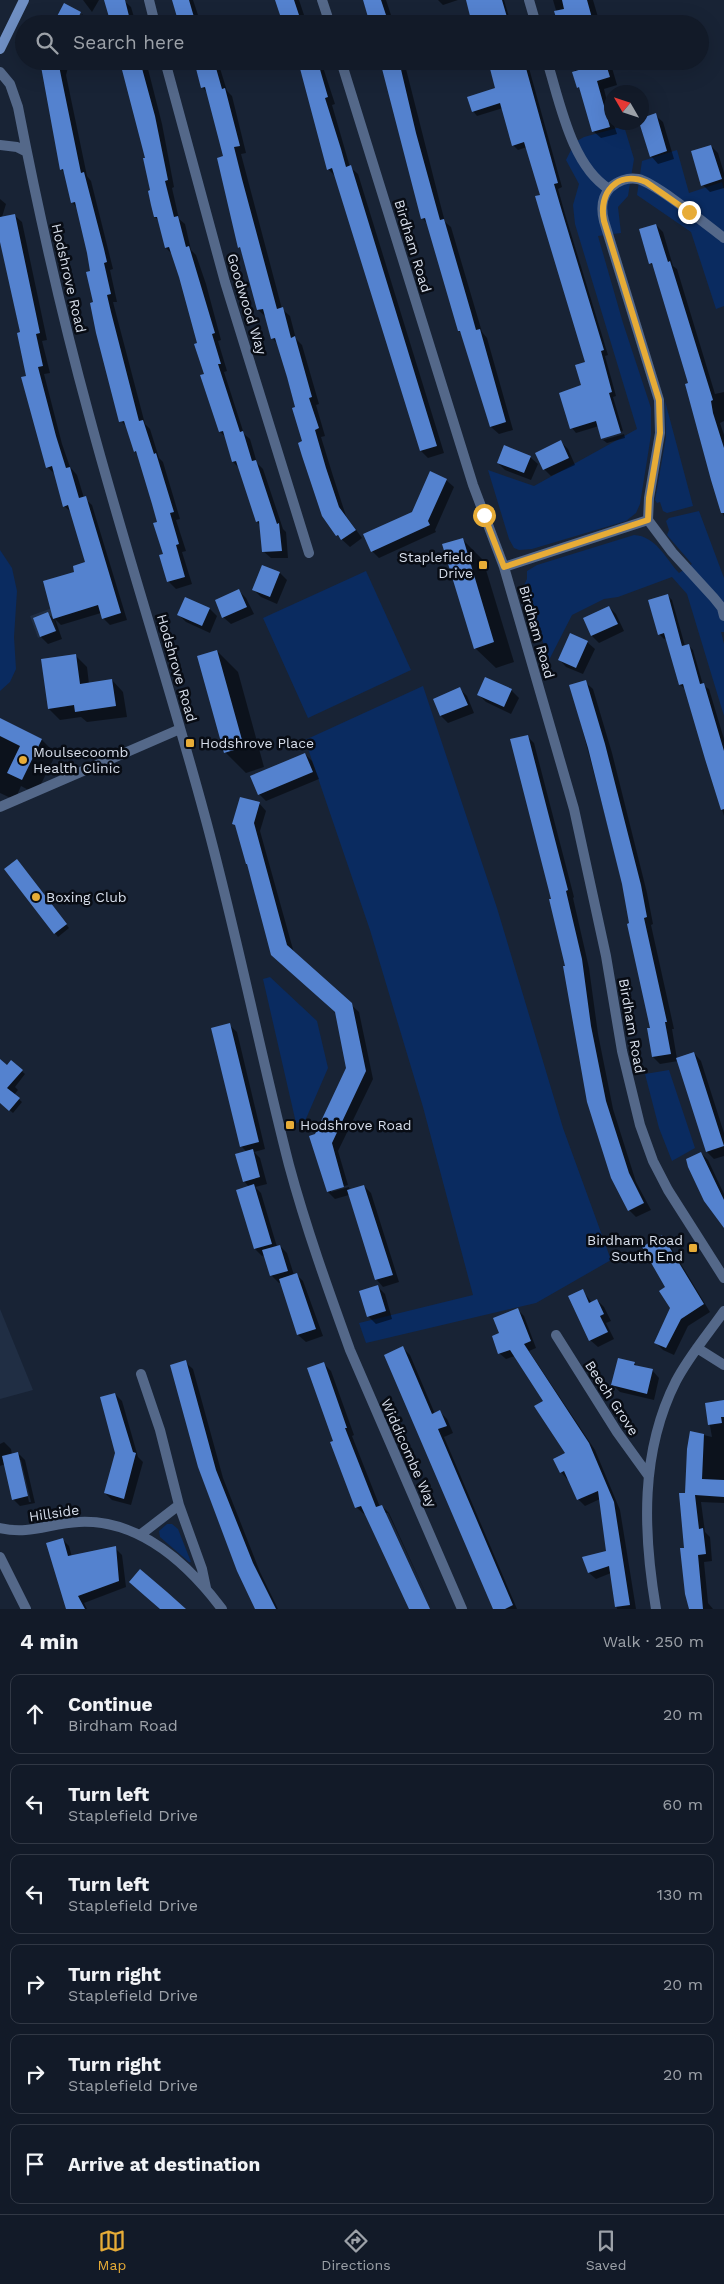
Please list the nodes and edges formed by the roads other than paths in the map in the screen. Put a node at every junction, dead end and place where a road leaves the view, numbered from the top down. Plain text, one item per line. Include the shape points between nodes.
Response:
1 (24, 0) edge
2 (149, 0) edge
3 (322, 0) edge
4 (529, 0) edge
5 (16, 15) edge
6 (153, 15) edge
7 (327, 15) edge
8 (533, 15) edge
9 (15, 18) edge
10 (0, 48) edge
11 (167, 70) edge
12 (344, 70) edge
13 (551, 70) edge
14 (0, 72) edge
15 (0, 145) edge
16 (27, 152) junction
17 (609, 189) junction
18 (724, 238) edge
19 (648, 520) junction
20 (309, 553) dead end
21 (504, 567) junction
22 (724, 616) edge
23 (180, 729) junction
24 (0, 807) edge
25 (724, 1278) edge
26 (334, 1307) joint
27 (724, 1311) edge
28 (556, 1335) dead end
29 (697, 1348) junction
30 (724, 1365) edge
31 (141, 1374) dead end
32 (648, 1475) junction
33 (179, 1505) junction
34 (0, 1528) edge
35 (140, 1535) junction
36 (0, 1557) edge
37 (207, 1588) junction
38 (26, 1609) edge
39 (222, 1609) edge
40 (462, 1609) edge
41 (656, 1609) edge

1 - 5 street
2 - 6 street
3 - 7 street
4 - 8 street
9 - 10 street
11 - 20 street, Goodwood Way via 225,282
12 - 21 street, Birdham Road via 473,485
13 - 17 street via 575,146 596,178
14 - 16 street, Hodshrove Road via 13,90
15 - 16 street
16 - 23 street, Hodshrove Road via 89,416
17 - 18 street via 624,180 642,181
17 - 19 street via 602,204 604,221 659,400 660,433
19 - 21 street
19 - 22 street via 722,608
21 - 25 street, Birdham Road via 574,809 606,956 631,1098 653,1161
23 - 24 street
23 - 26 street, Hodshrove Road via 242,959 290,1168
26 - 40 street, Widdicombe Way
27 - 29 street
28 - 32 street, Beech Grove
29 - 30 street
29 - 32 street via 666,1402 657,1428
31 - 33 street, Hillside via 160,1430
32 - 41 street via 647,1527
33 - 35 street
33 - 37 street, Hillside
34 - 35 street, Hillside via 24,1531 88,1522 111,1525
35 - 37 street, Hillside via 166,1551
36 - 38 street
37 - 39 street, Hillside

